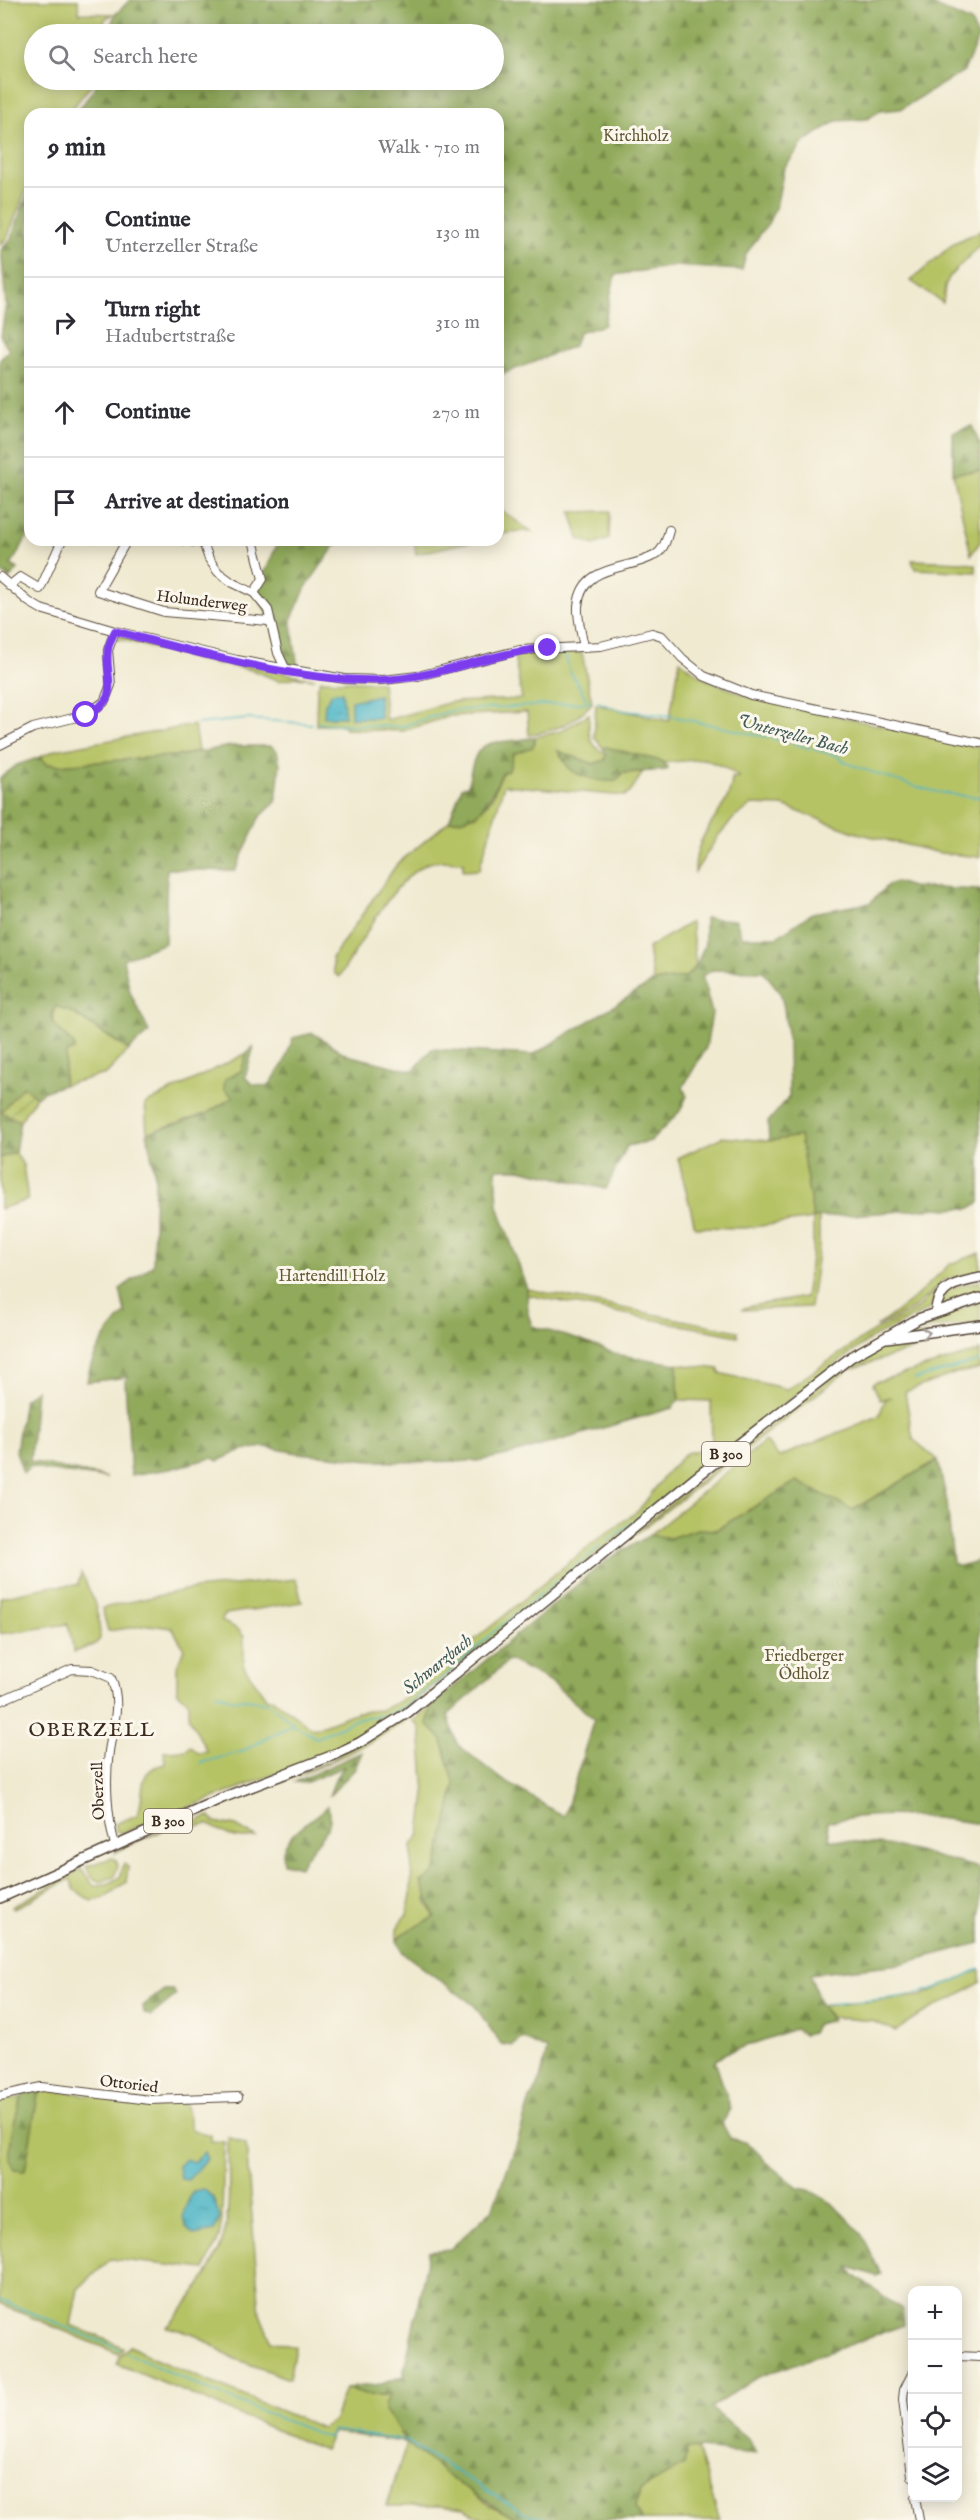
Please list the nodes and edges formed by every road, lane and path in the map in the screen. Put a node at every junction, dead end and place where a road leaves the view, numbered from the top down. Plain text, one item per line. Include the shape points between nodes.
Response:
1 (669, 530) dead end
2 (59, 546) edge
3 (124, 546) edge
4 (206, 546) edge
5 (255, 546) edge
6 (0, 577) edge
7 (9, 586) junction
8 (254, 593) junction
9 (268, 621) junction
10 (115, 631) junction
11 (582, 632) junction
12 (568, 648) junction
13 (584, 648) junction
14 (286, 670) junction
15 (980, 743) edge
16 (0, 746) edge
17 (980, 1278) edge
18 (980, 1298) edge
19 (936, 1311) junction
20 (980, 1325) edge
21 (873, 1342) junction
22 (0, 1701) edge
23 (116, 1845) junction
24 (0, 1898) edge
25 (0, 2096) edge
26 (238, 2097) dead end
27 (962, 2356) edge
28 (980, 2357) edge
29 (908, 2382) edge
30 (909, 2448) edge
31 (916, 2502) edge
32 (918, 2520) edge

1 - 11 street via 656,554 597,574 585,586 578,606
2 - 7 street via 40,589 20,577
3 - 9 street, Holunderweg via 98,591 164,612
4 - 8 street via 219,572
5 - 8 street via 263,579
6 - 7 street
7 - 10 street via 41,609
8 - 9 street via 268,610
9 - 14 street
10 - 14 street
10 - 16 street via 108,650 110,691 100,706 86,715 27,730
11 - 12 street
11 - 13 street
12 - 13 street
12 - 14 street via 520,650 418,676 383,680
13 - 15 street via 652,633 662,636 693,669 722,685 792,705
17 - 19 main road via 945,1289
18 - 19 main road, B 300
19 - 21 main road, B 300
21 -> 20 main road
21 - 23 main road, B 300 via 699,1475 407,1713 331,1756
22 - 23 street, Oberzell via 72,1669 92,1670 111,1678 118,1708 108,1773 111,1828
23 - 24 main road, B 300
25 - 26 street, Ottoried via 52,2087 150,2100
27 - 28 street
29 - 30 street via 903,2399
31 - 32 street

